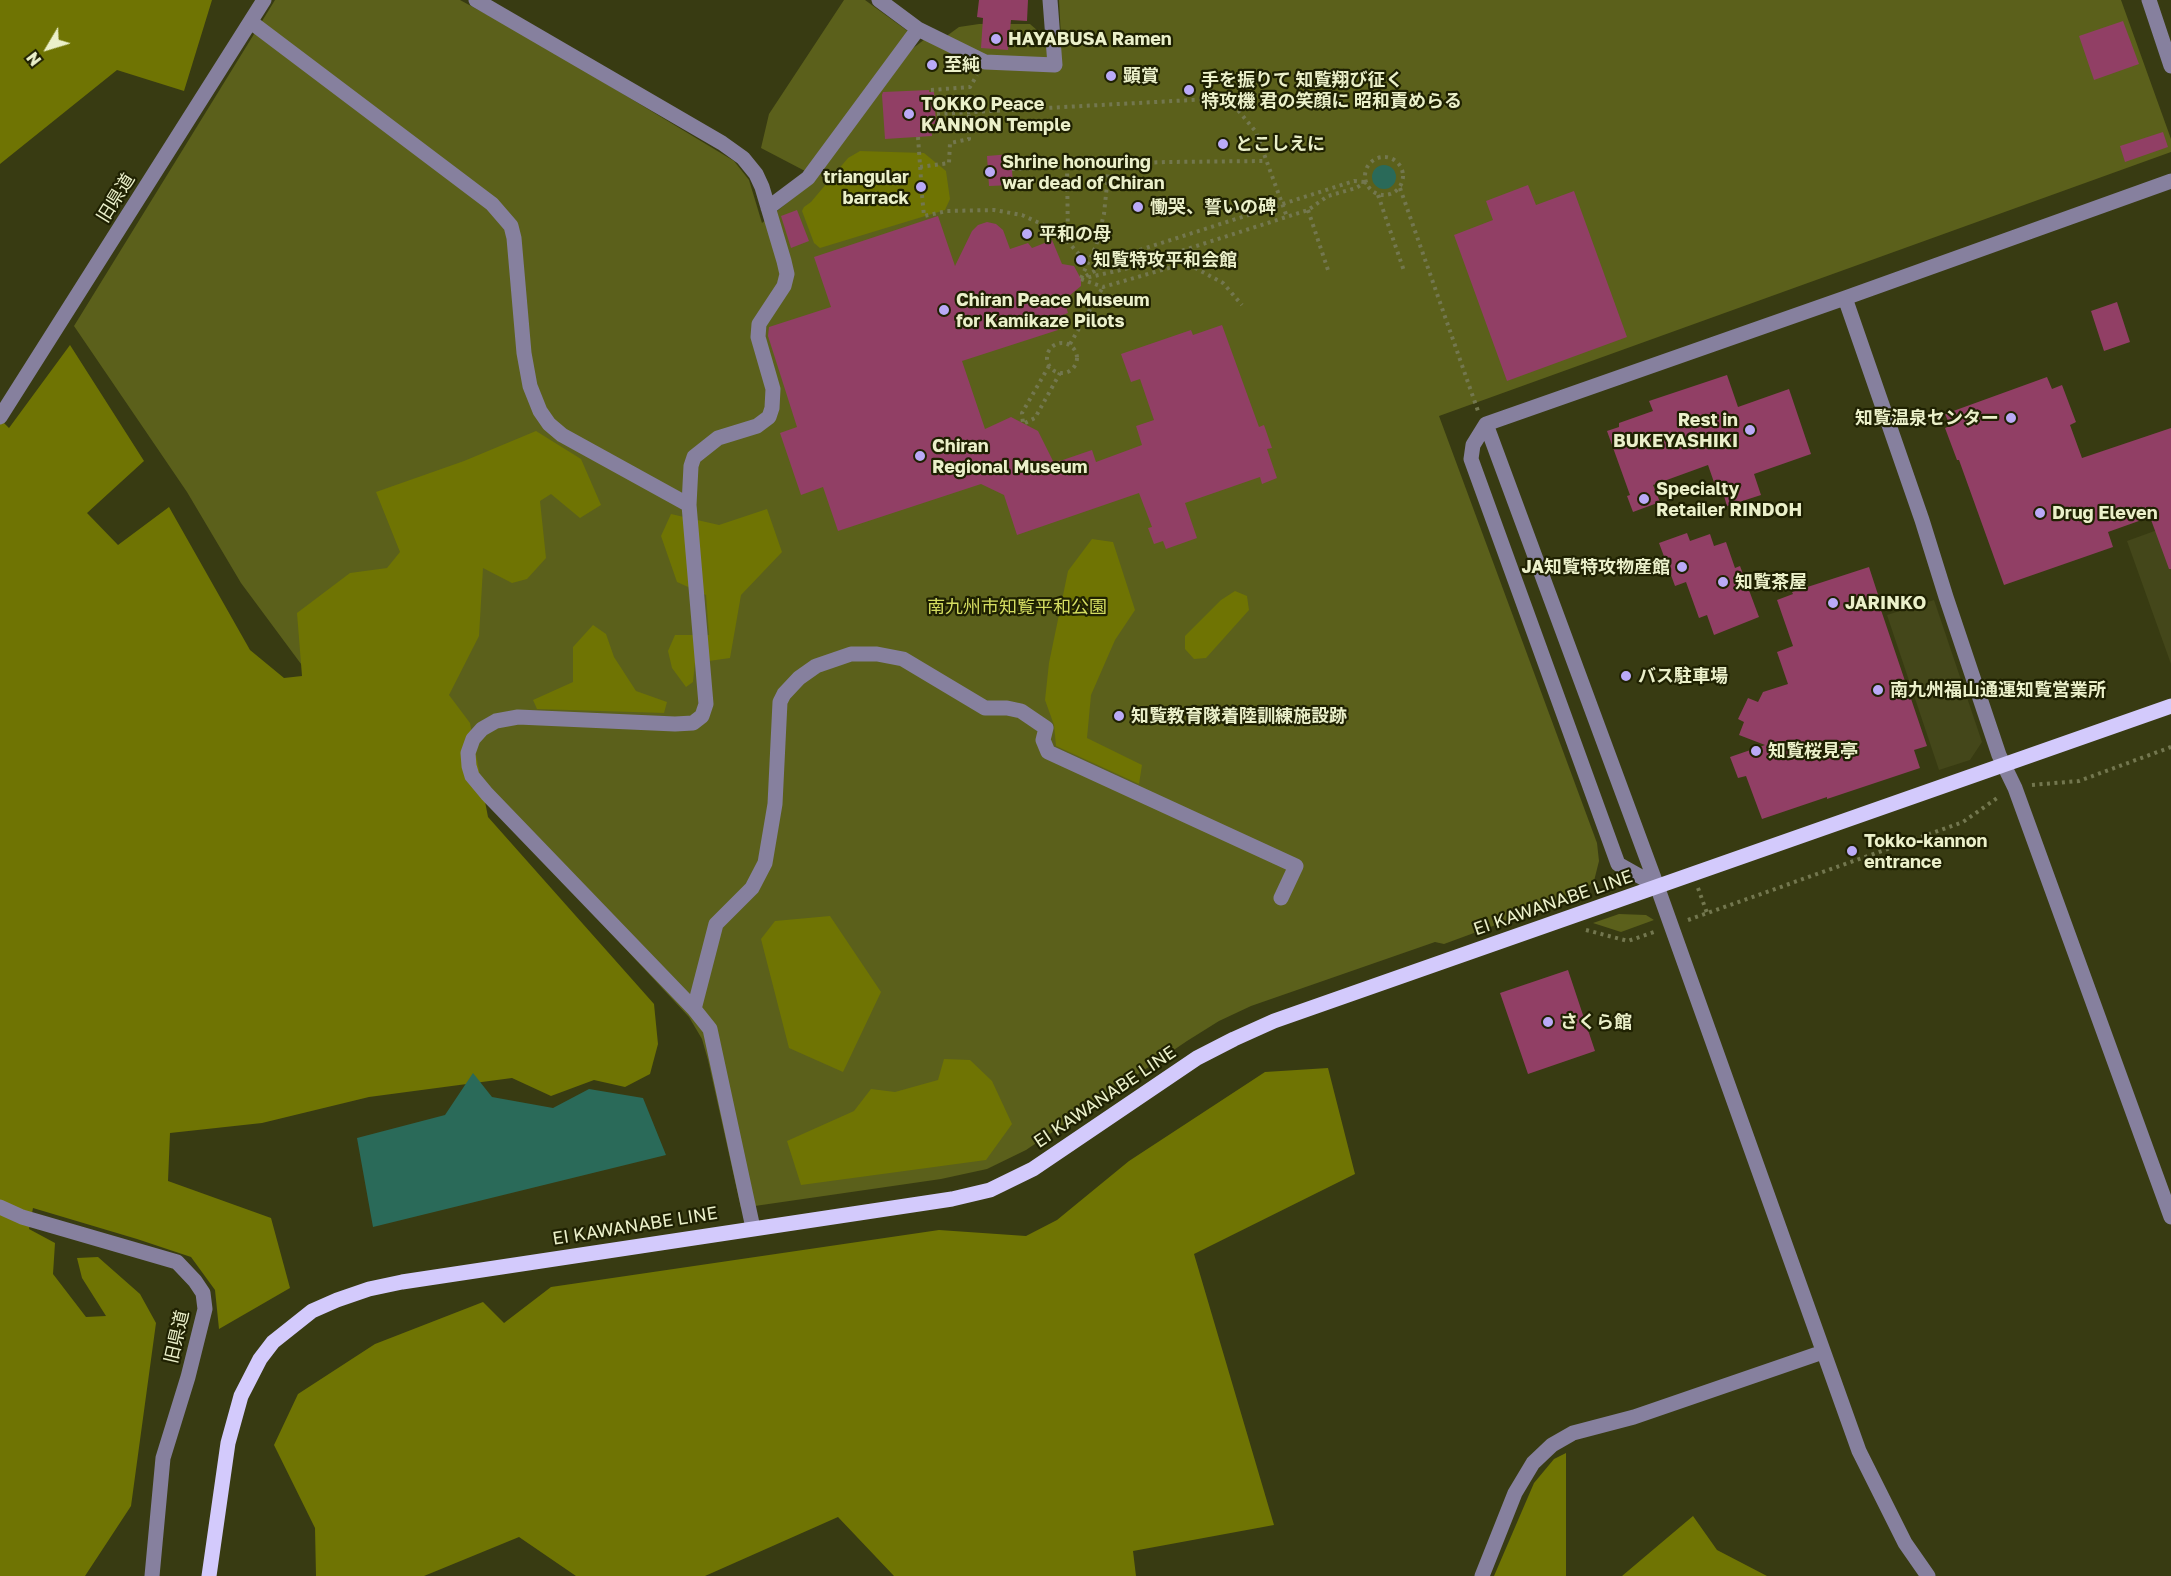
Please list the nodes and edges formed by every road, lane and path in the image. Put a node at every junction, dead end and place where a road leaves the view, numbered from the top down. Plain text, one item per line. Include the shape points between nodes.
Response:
1 (264, 0) edge
2 (476, 0) edge
3 (879, 0) edge
4 (1050, 0) edge
5 (2149, 0) edge
6 (251, 22) junction
7 (918, 29) junction
8 (985, 62) junction
9 (2171, 66) edge
10 (931, 90) dead end
11 (969, 112) junction
12 (937, 114) dead end
13 (918, 136) dead end
14 (1266, 160) junction
15 (1109, 165) junction
16 (920, 166) junction
17 (1067, 166) junction
18 (1011, 169) dead end
19 (921, 178) dead end
20 (1366, 182) junction
21 (2171, 182) edge
22 (1400, 188) junction
23 (922, 195) dead end
24 (1378, 195) junction
25 (1283, 204) junction
26 (768, 208) junction
27 (1308, 210) junction
28 (1287, 217) junction
29 (1068, 242) junction
30 (1087, 262) junction
31 (1404, 271) dead end
32 (1329, 273) dead end
33 (1081, 279) junction
34 (1103, 287) junction
35 (1845, 298) junction
36 (1242, 305) dead end
37 (1070, 344) junction
38 (1049, 366) junction
39 (1060, 373) junction
40 (0, 417) edge
41 (1486, 424) junction
42 (689, 505) junction
43 (2171, 706) edge
44 (2171, 747) edge
45 (2004, 766) junction
46 (2015, 788) junction
47 (1657, 886) junction
48 (1698, 887) dead end
49 (1281, 898) dead end
50 (1707, 914) junction
51 (1681, 922) dead end
52 (1586, 930) dead end
53 (1661, 930) dead end
54 (694, 1009) junction
55 (0, 1207) edge
56 (2171, 1216) edge
57 (753, 1228) junction
58 (1823, 1352) junction
59 (152, 1576) edge
60 (208, 1576) edge
61 (1482, 1576) edge
62 (1928, 1576) edge

1 - 6 street, 旧県道
2 - 26 street via 736,153 756,174
3 - 7 street
4 - 8 street via 1055,65
5 - 9 street
6 - 40 street, 旧県道
6 - 42 street via 492,204 511,226 514,238 526,364 540,411 562,435
7 - 8 street
7 - 26 street via 808,178
8 - 10 path via 970,87
11 - 12 path
11 - 14 path via 1228,98 1256,132
11 - 16 path via 969,139 950,143 949,163
13 - 16 path
14 - 15 path
14 - 25 path
15 - 17 path
15 - 30 path via 1104,214 1096,246
16 - 19 path
17 - 18 path
17 - 29 path
20 - 22 path via 1370,163 1388,157 1402,170
20 - 24 path
20 - 25 path via 1354,182
20 - 27 path via 1328,196
21 - 35 street
22 - 24 path via 1390,195
22 - 41 path via 1476,407
23 - 29 path via 924,216 947,211 994,210 1022,215 1059,232
24 - 31 path
25 - 28 path
25 - 33 path via 1121,256
26 - 42 street via 787,274 784,286 759,324 758,337 773,389 772,408 769,417 757,426 718,438 694,457 690,466
27 - 28 path
27 - 32 path
28 - 33 path via 1125,269
29 - 30 path
30 - 33 path
33 - 34 path
34 - 36 path via 1186,263 1223,283
34 - 37 path
35 - 41 street
35 - 45 street
37 - 38 path via 1060,342 1050,347 1046,357
37 - 39 path via 1076,352 1076,363 1070,371
38 - 39 path
38 - 39 path via 1022,413 1023,424 1035,418
41 - 47 street
41 - 47 street via 1473,446 1471,459 1618,864
42 - 54 street via 706,704 702,716 693,723 675,724 518,717 496,721 473,739 468,765 487,794
43 - 45 main road, EI KAWANABE LINE
44 - 46 path via 2079,781
45 - 46 street
45 - 47 main road, EI KAWANABE LINE
46 - 50 path via 1963,822
46 - 56 street
47 - 57 main road, EI KAWANABE LINE via 1274,1021 1234,1039 1155,1085 1033,1169 990,1190
47 - 58 street
48 - 50 path
49 - 54 street via 1296,866 1048,752 1043,740 1046,728 1021,711 986,708 903,658 851,654 816,666 799,678 780,702 775,804 765,863 752,888 716,924
50 - 51 path
52 - 53 path via 1628,941
54 - 57 street via 710,1029
55 - 59 street, 旧県道 via 177,1263 203,1293 205,1309 163,1458
57 - 60 main road, EI KAWANABE LINE via 402,1281 312,1311 273,1342 241,1396 228,1443
58 - 61 street via 1634,1417 1573,1433 1552,1445 1533,1463 1515,1493
58 - 62 street via 1859,1451 1905,1543

